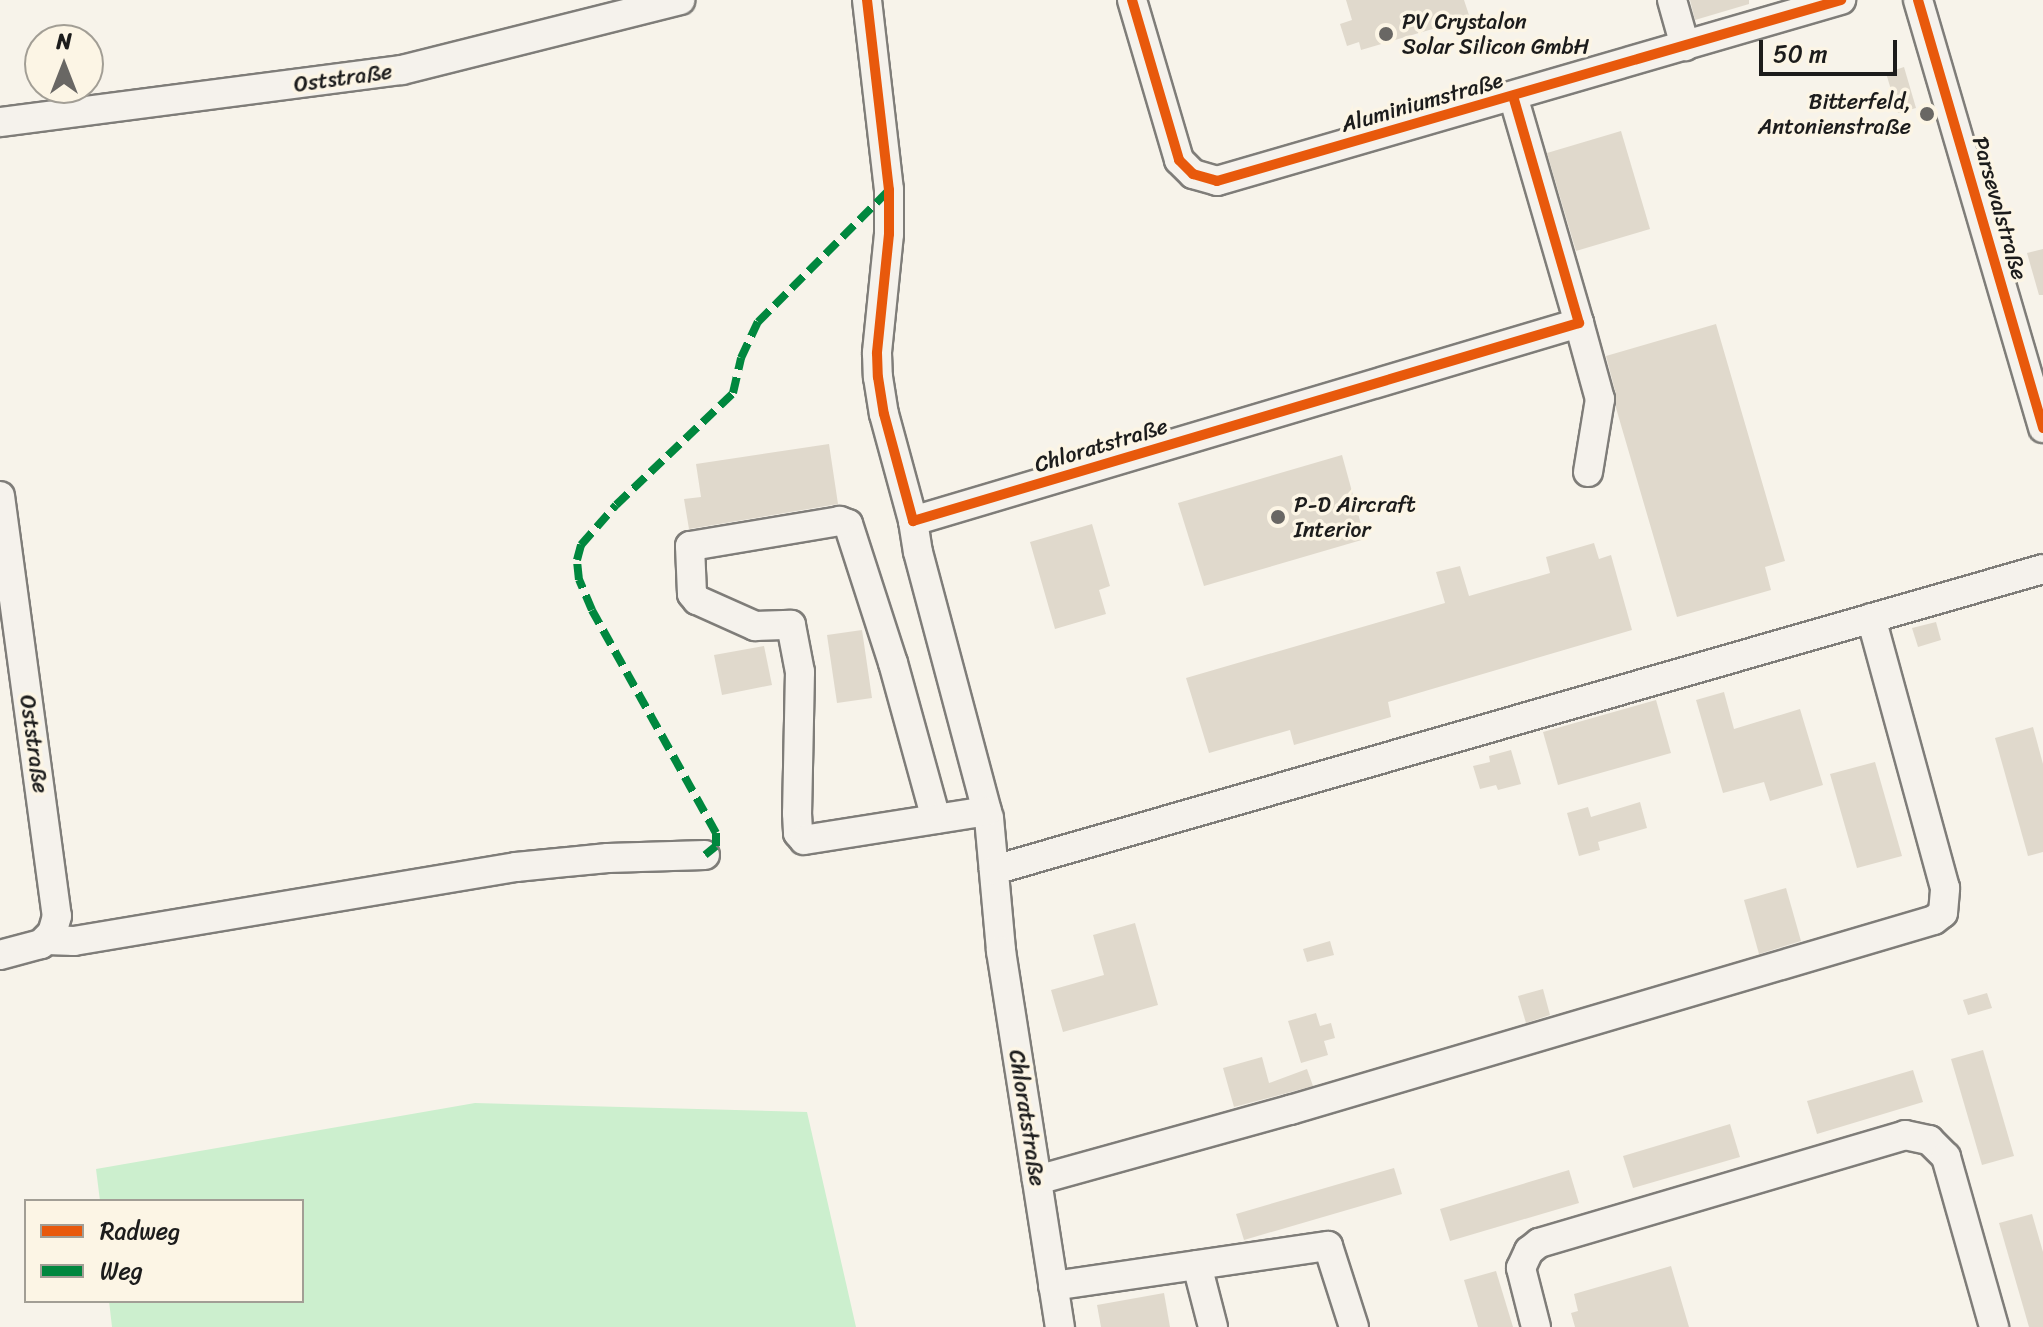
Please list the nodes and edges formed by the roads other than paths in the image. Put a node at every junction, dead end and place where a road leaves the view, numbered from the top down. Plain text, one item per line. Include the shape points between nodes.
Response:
1 (680, 0) edge
2 (867, 0) edge
3 (1132, 0) edge
4 (1672, 0) edge
5 (1841, 0) edge
6 (1918, 0) edge
7 (1685, 46) junction
8 (1513, 96) junction
9 (0, 122) edge
10 (1579, 323) junction
11 (2041, 413) edge
12 (1588, 472) dead end
13 (0, 496) edge
14 (913, 521) junction
15 (2043, 569) edge
16 (1871, 618) junction
17 (987, 811) junction
18 (936, 819) junction
19 (705, 855) dead end
20 (994, 870) junction
21 (47, 940) junction
22 (0, 955) edge
23 (1038, 1189) junction
24 (1197, 1265) junction
25 (1053, 1286) junction
26 (1060, 1327) edge
27 (1213, 1327) edge
28 (1354, 1327) edge
29 (1536, 1327) edge
30 (1994, 1327) edge

1 - 9 street, Oststraße via 402,70
2 - 14 street, Chloratstraße via 889,190 878,377
3 - 8 street, Aluminiumstraße via 1179,160 1209,180 1226,180
4 - 7 street
5 - 7 street, Aluminiumstraße
6 - 11 street, Parsevalstraße
7 - 8 street, Aluminiumstraße
8 - 10 street
10 - 12 street via 1600,399
10 - 14 street, Chloratstraße
13 - 21 street, Oststraße via 56,907 56,925
14 - 17 street, Chloratstraße
15 - 16 street
16 - 20 street
16 - 23 street via 1945,888 1943,913 1934,920
17 - 18 street
17 - 20 street, Chloratstraße
18 - 18 street via 804,840 798,833 797,813 800,672 791,625 755,626 697,600 692,594 690,546 840,521 848,524
19 - 21 street via 516,867 74,941
20 - 23 street, Chloratstraße via 1001,951
21 - 22 street
23 - 25 street, Chloratstraße
24 - 25 street
24 - 27 street
24 - 28 street via 1328,1246
25 - 26 street, Chloratstraße
29 - 30 street via 1521,1268 1539,1243 1905,1135 1929,1140 1946,1157

